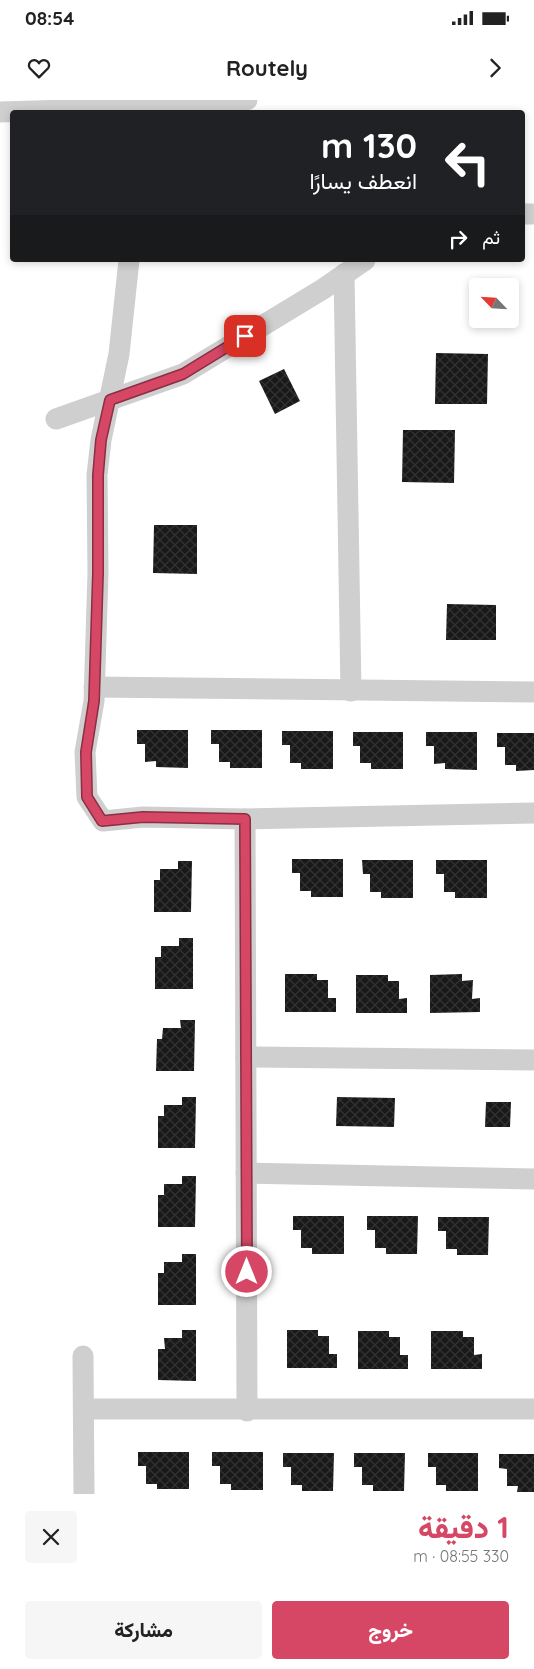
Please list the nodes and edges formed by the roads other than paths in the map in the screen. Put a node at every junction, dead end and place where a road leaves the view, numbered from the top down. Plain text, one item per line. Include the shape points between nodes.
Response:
1 (248, 100) edge
2 (123, 110) edge
3 (129, 262) edge
4 (362, 262) edge
5 (344, 274) junction
6 (110, 400) junction
7 (56, 419) dead end
8 (94, 687) junction
9 (352, 691) junction
10 (534, 692) edge
11 (534, 813) edge
12 (245, 819) junction
13 (246, 1057) junction
14 (534, 1060) edge
15 (246, 1173) junction
16 (534, 1179) edge
17 (83, 1356) dead end
18 (84, 1409) junction
19 (534, 1409) edge
20 (247, 1411) junction
21 (84, 1494) edge

1 - 2 street
3 - 6 street via 119,354
4 - 5 street
5 - 6 street via 183,374
5 - 9 street
6 - 7 street
6 - 8 street via 101,440 98,475
8 - 9 street
8 - 12 street via 86,752 87,797 102,821 143,817
9 - 10 street
11 - 12 street
12 - 13 street
13 - 14 street
13 - 15 street
15 - 16 street
15 - 20 street
17 - 18 street
18 - 20 street
18 - 21 street
19 - 20 street

